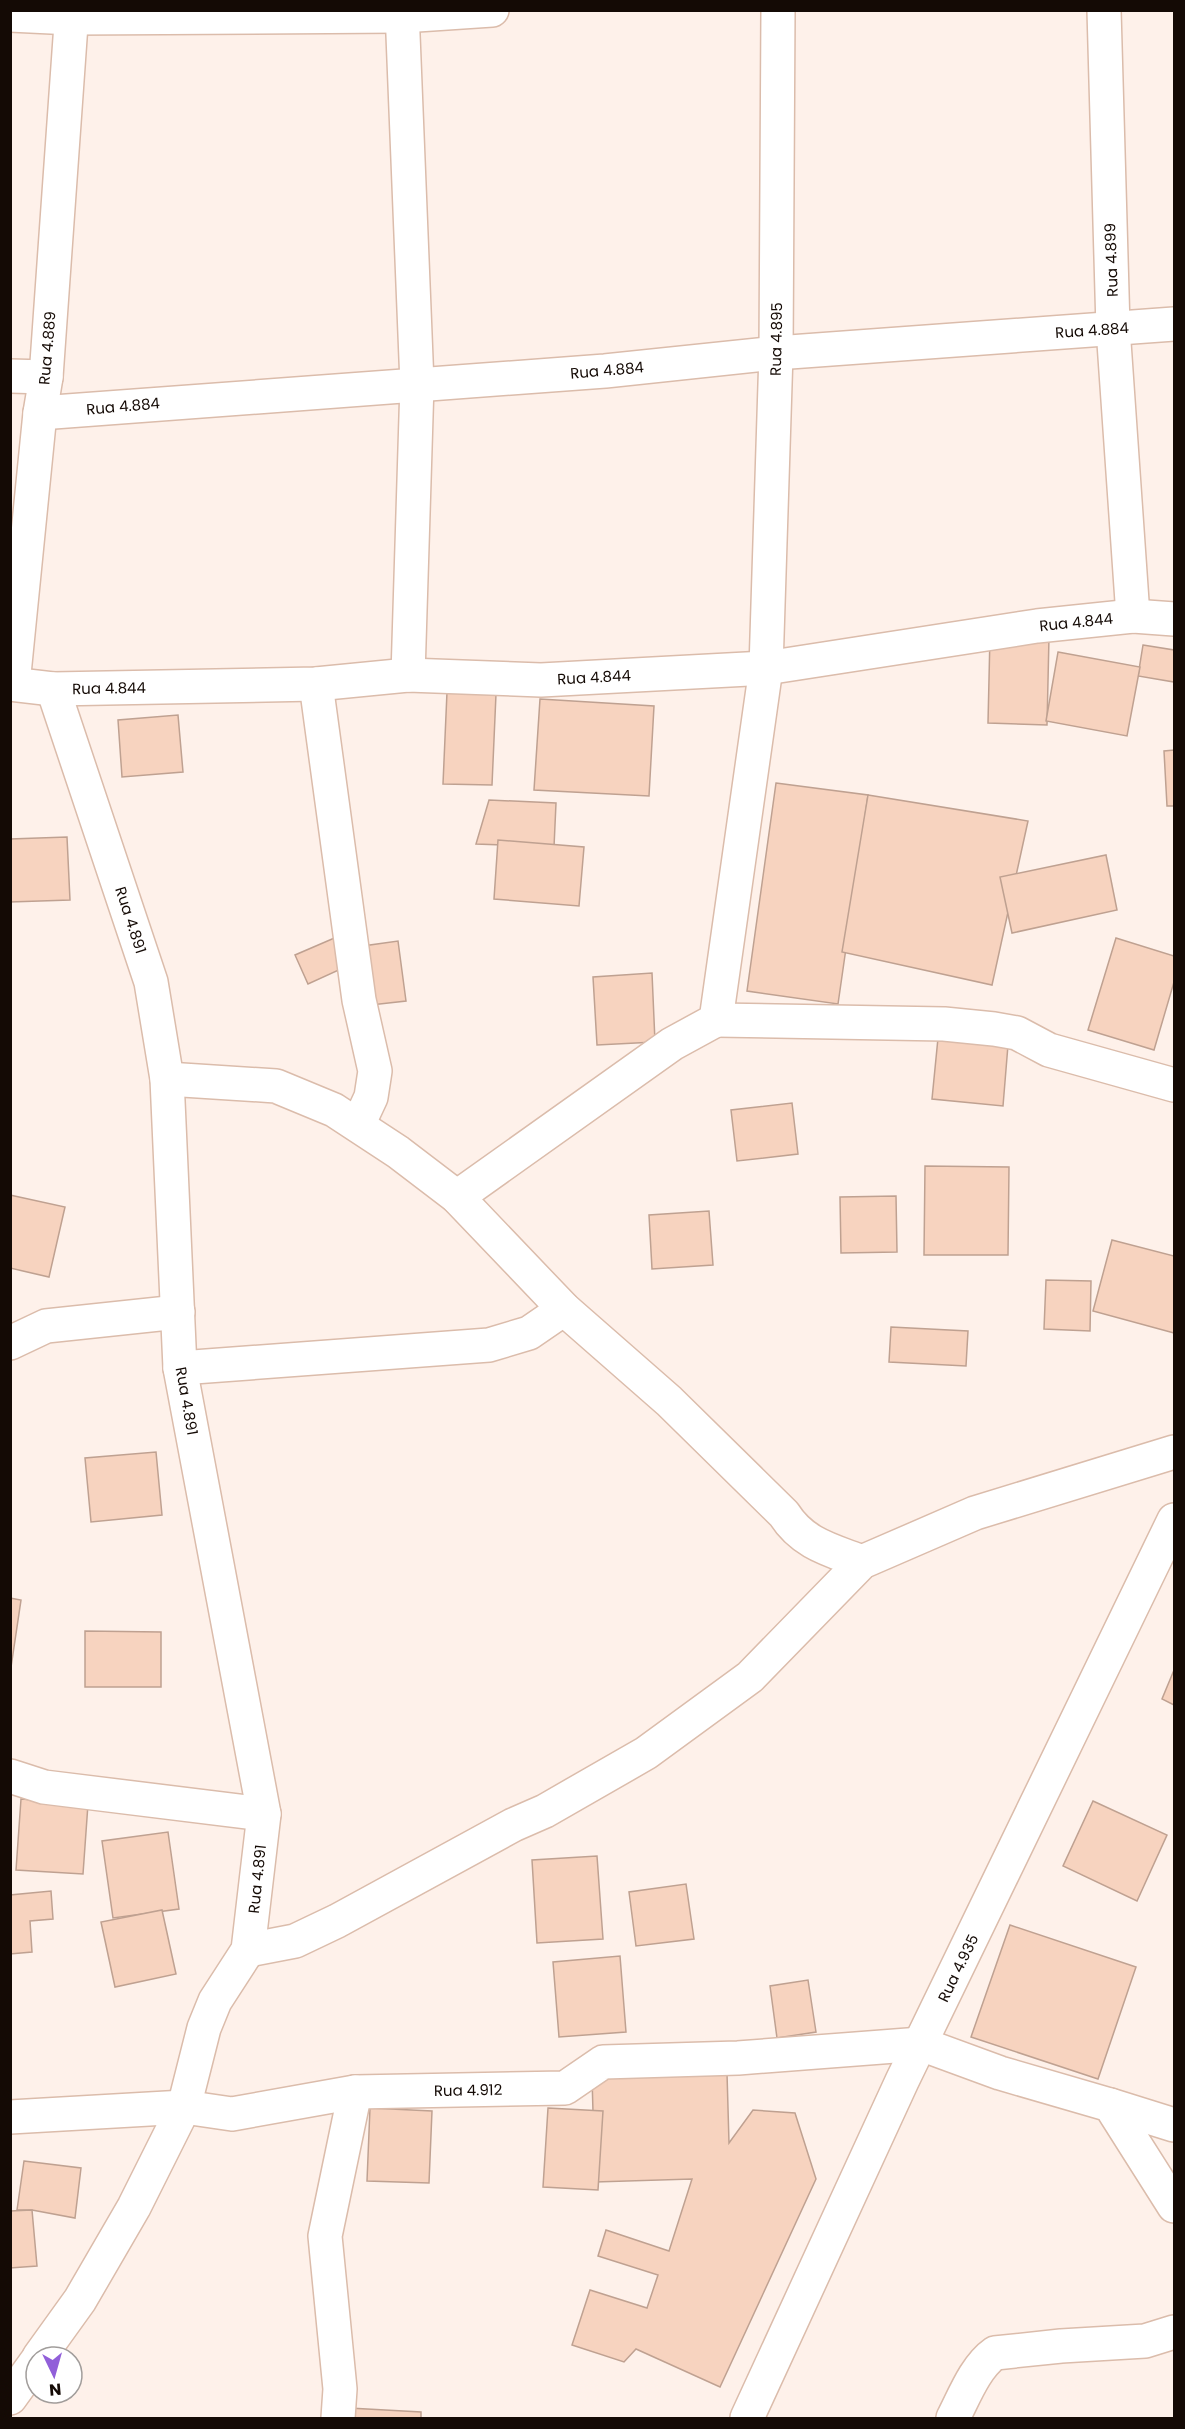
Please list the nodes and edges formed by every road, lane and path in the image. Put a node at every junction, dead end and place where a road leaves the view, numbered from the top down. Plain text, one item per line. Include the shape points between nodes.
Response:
1 (492, 10) edge
2 (778, 10) edge
3 (1104, 10) edge
4 (402, 13) edge
5 (72, 14) edge
6 (10, 15) edge
7 (1174, 324) edge
8 (1113, 328) junction
9 (776, 353) junction
10 (10, 376) edge
11 (46, 377) junction
12 (417, 384) junction
13 (40, 413) junction
14 (1133, 616) junction
15 (1174, 619) edge
16 (766, 668) junction
17 (408, 675) junction
18 (12, 684) edge
19 (316, 684) junction
20 (54, 690) junction
21 (716, 1020) junction
22 (167, 1079) junction
23 (1174, 1085) edge
24 (358, 1125) junction
25 (457, 1197) junction
26 (564, 1308) junction
27 (178, 1312) junction
28 (10, 1343) edge
29 (180, 1368) junction
30 (1174, 1452) edge
31 (1174, 1520) edge
32 (1166, 1560) edge
33 (862, 1562) junction
34 (10, 1776) edge
35 (264, 1814) junction
36 (248, 1950) junction
37 (921, 2044) junction
38 (355, 2092) junction
39 (1110, 2105) junction
40 (184, 2107) junction
41 (10, 2117) edge
42 (1174, 2125) edge
43 (1174, 2206) edge
44 (1174, 2332) edge
45 (48, 2345) edge
46 (24, 2379) edge
47 (10, 2398) edge
48 (338, 2418) edge
49 (747, 2418) edge
50 (952, 2418) edge

1 - 4 street
2 - 9 street, Rua 4.895
3 - 8 street, Rua 4.899
4 - 5 street
4 - 12 street
5 - 6 street
5 - 11 street, Rua 4.889
7 - 8 street, Rua 4.884
8 - 9 street, Rua 4.884
8 - 14 street, Rua 4.899
9 - 12 street, Rua 4.884 via 605,371
9 - 16 street, Rua 4.895
10 - 11 street
11 - 13 street, Rua 4.889
12 - 13 street, Rua 4.884
12 - 17 street
13 - 18 street, Rua 4.889
14 - 15 street, Rua 4.844
14 - 16 street, Rua 4.844 via 1037,626
16 - 17 street, Rua 4.844 via 541,680
16 - 21 street, Rua 4.895
17 - 19 street, Rua 4.844
18 - 20 street, Rua 4.844
19 - 20 street, Rua 4.844
19 - 24 street via 359,1000 375,1071 371,1097
20 - 22 street, Rua 4.891 via 151,982
21 - 23 street via 944,1024 994,1029 1017,1033 1049,1050
21 - 25 street via 672,1044
22 - 24 street via 276,1086 334,1110
22 - 27 street, Rua 4.891
24 - 25 street
25 - 26 street
26 - 29 street via 529,1333 489,1345
26 - 33 street via 669,1401 784,1514 794,1530 812,1542
27 - 28 street via 46,1326
27 - 29 street, Rua 4.891
29 - 35 street, Rua 4.891
30 - 33 street via 975,1513
31 - 32 street, Rua 4.935
32 - 37 street, Rua 4.935
33 - 36 street via 750,1677 646,1753 337,1922 295,1941
34 - 35 street via 44,1787
35 - 36 street, Rua 4.891
36 - 40 street, Rua 4.891 via 215,2001
37 - 38 street, Rua 4.912 via 738,2058 603,2062 565,2088
37 - 39 street via 1000,2073
37 - 49 street, Rua 4.935
38 - 40 street, Rua 4.912 via 232,2114
38 - 48 street via 325,2236 340,2389
39 - 42 street
39 - 43 street
40 - 41 street, Rua 4.912
40 - 45 street, Rua 4.891 via 128,2218 80,2300
44 - 50 street via 1145,2341 995,2354 983,2365
46 - 47 street

